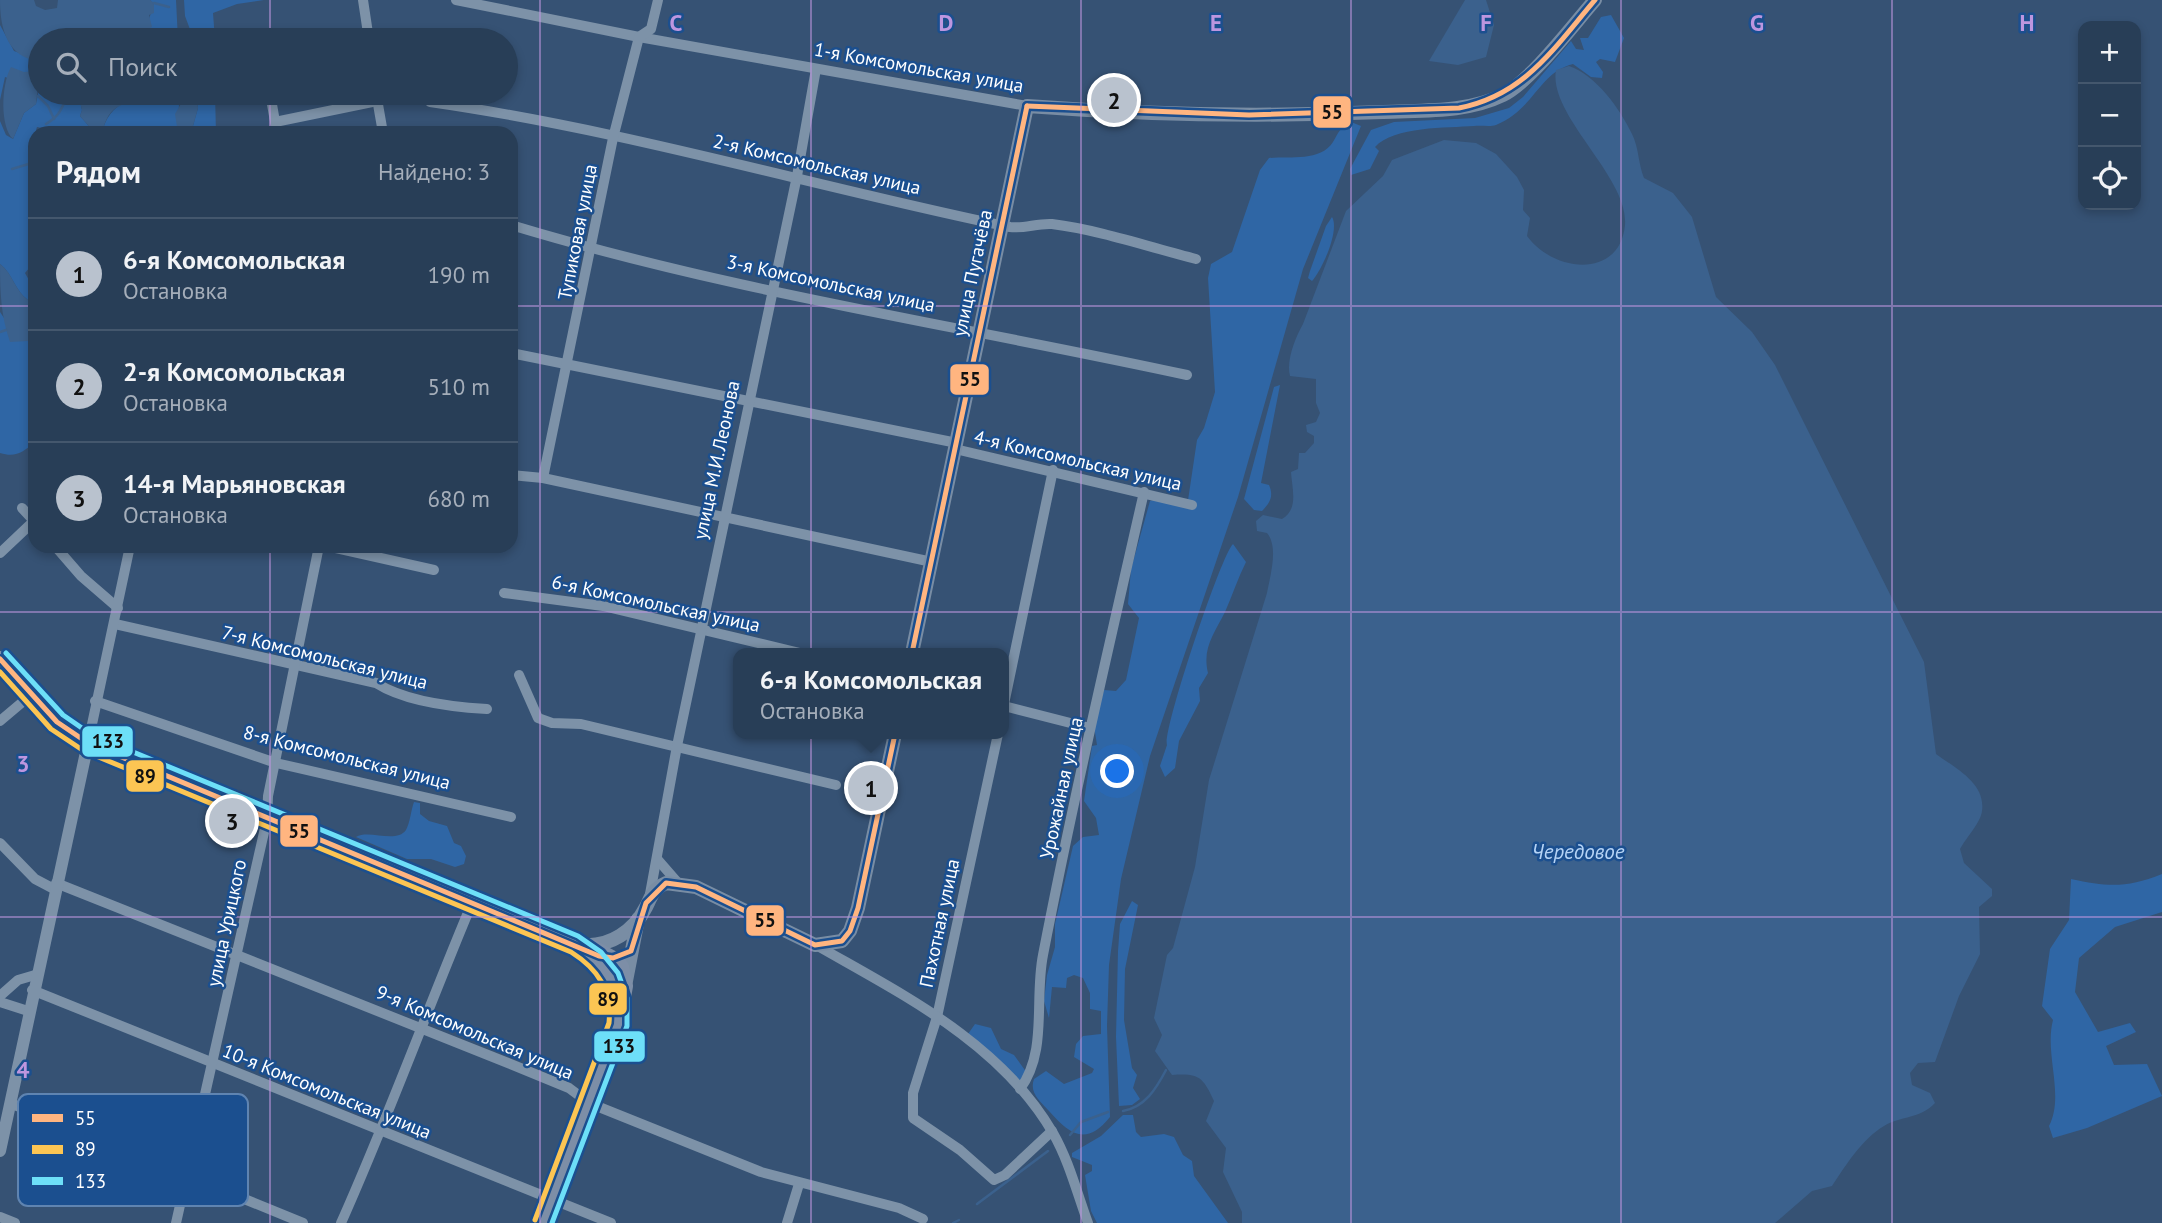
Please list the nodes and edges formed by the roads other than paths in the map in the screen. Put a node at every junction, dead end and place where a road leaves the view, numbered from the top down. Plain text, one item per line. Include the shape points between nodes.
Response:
1 (363, 0) edge
2 (456, 0) edge
3 (658, 0) edge
4 (1595, 0) edge
5 (367, 28) edge
6 (639, 37) junction
7 (816, 69) junction
8 (272, 105) edge
9 (351, 105) edge
10 (378, 105) edge
11 (450, 105) edge
12 (1027, 106) junction
13 (276, 126) edge
14 (283, 126) edge
15 (382, 126) edge
16 (613, 138) junction
17 (797, 176) junction
18 (1001, 225) junction
19 (518, 227) edge
20 (593, 247) junction
21 (1196, 259) dead end
22 (773, 290) junction
23 (979, 330) junction
24 (518, 355) edge
25 (569, 366) junction
26 (1187, 375) dead end
27 (749, 402) junction
28 (956, 446) junction
29 (1053, 470) junction
30 (518, 476) edge
31 (543, 478) junction
32 (1144, 492) junction
33 (1192, 505) dead end
34 (22, 508) dead end
35 (28, 514) edge
36 (724, 518) junction
37 (28, 527) edge
38 (0, 553) edge
39 (61, 553) edge
40 (129, 553) edge
41 (318, 553) edge
42 (358, 553) edge
43 (932, 562) junction
44 (433, 570) dead end
45 (504, 593) dead end
46 (118, 608) junction
47 (115, 624) junction
48 (701, 630) junction
49 (778, 648) edge
50 (913, 648) edge
51 (0, 659) edge
52 (295, 667) junction
53 (519, 675) dead end
54 (1009, 681) edge
55 (32, 694) junction
56 (95, 701) junction
57 (1009, 706) edge
58 (487, 709) dead end
59 (0, 721) edge
60 (1090, 728) junction
61 (894, 739) edge
62 (997, 739) edge
63 (88, 743) junction
64 (677, 746) junction
65 (276, 763) junction
66 (836, 785) dead end
67 (511, 817) dead end
68 (267, 819) junction
69 (0, 843) edge
70 (658, 860) junction
71 (678, 883) junction
72 (55, 886) junction
73 (472, 903) junction
74 (645, 907) junction
75 (620, 937) junction
76 (842, 941) junction
77 (815, 945) junction
78 (582, 948) junction
79 (631, 951) junction
80 (237, 954) junction
81 (613, 958) junction
82 (848, 964) junction
83 (35, 975) junction
84 (620, 985) junction
85 (32, 990) junction
86 (0, 996) edge
87 (0, 1002) edge
88 (28, 1011) junction
89 (937, 1017) junction
90 (420, 1028) junction
91 (214, 1065) junction
92 (1020, 1089) junction
93 (207, 1094) edge
94 (589, 1103) junction
95 (6, 1105) edge
96 (1052, 1131) junction
97 (382, 1132) junction
98 (0, 1151) edge
99 (799, 1184) junction
100 (248, 1201) edge
101 (552, 1201) junction
102 (0, 1217) edge
103 (923, 1219) dead end
104 (15, 1223) edge
105 (303, 1223) edge
106 (341, 1223) edge
107 (543, 1223) edge
108 (611, 1223) edge
109 (787, 1223) edge
110 (1088, 1223) edge

1 - 5 street
2 - 6 street, 1-я Комсомольская улица
3 - 6 street, Тупиковая улица via 651,29
4 - 12 main road, 1-я Комсомольская улица via 1524,79 1506,93 1466,107 1278,116
6 - 7 street, 1-я Комсомольская улица
6 - 16 street, Тупиковая улица
7 - 12 street, 1-я Комсомольская улица
7 - 17 street, улица М.И.Леонова
8 - 13 street
9 - 14 street
10 - 15 street
11 - 16 street, 2-я Комсомольская улица via 542,119
12 - 18 main road, улица Пугачёва
16 - 17 street, 2-я Комсомольская улица
16 - 20 street, Тупиковая улица
17 - 18 street, 2-я Комсомольская улица
17 - 22 street, улица М.И.Леонова
18 - 21 street, 2-я Комсомольская улица via 1052,225
18 - 23 main road, улица Пугачёва
19 - 20 street, 3-я Комсомольская улица
20 - 22 street, 3-я Комсомольская улица
20 - 25 street, Тупиковая улица
22 - 23 street, 3-я Комсомольская улица via 873,314
22 - 27 street, улица М.И.Леонова
23 - 26 street, 3-я Комсомольская улица
23 - 28 main road, улица Пугачёва
24 - 25 street, 4-я Комсомольская улица
25 - 27 street, 4-я Комсомольская улица
25 - 31 street, Тупиковая улица
27 - 28 street, 4-я Комсомольская улица
27 - 36 street, улица М.И.Леонова
28 - 29 street, 4-я Комсомольская улица
28 - 43 main road, улица Пугачёва
29 - 32 street, 4-я Комсомольская улица
29 - 54 street
30 - 31 street
31 - 36 street
32 - 33 street, 4-я Комсомольская улица
32 - 60 street, Урожайная улица
34 - 35 street
36 - 43 street
36 - 48 street, улица М.И.Леонова
37 - 38 street
39 - 46 street
40 - 46 street
41 - 52 street, улица Урицкого
42 - 44 street
43 - 50 main road, улица Пугачёва
45 - 48 street, 6-я Комсомольская улица via 603,606
46 - 47 street
47 - 52 street, 7-я Комсомольская улица
47 - 56 street
48 - 49 street, 6-я Комсомольская улица
48 - 64 street, улица М.И.Леонова
51 - 55 main road
52 - 58 street, 7-я Комсомольская улица via 376,683 390,692
52 - 65 street, улица Урицкого
53 - 64 street via 538,718
55 - 59 street
55 - 63 main road via 57,722
56 - 63 street
56 - 65 street, 8-я Комсомольская улица
57 - 60 street
60 - 92 street, Урожайная улица via 1042,958 1038,1051 1032,1073
61 - 76 main road via 858,908
62 - 89 street, Пахотная улица
63 - 68 main road
63 - 72 street
64 - 66 street
64 - 70 street, улица М.И.Леонова
65 - 67 street, 8-я Комсомольская улица
65 - 68 street, улица Урицкого
68 - 73 main road
68 - 80 street, улица Урицкого
69 - 72 street, 9-я Комсомольская улица via 35,879
70 - 71 street
70 - 74 street, улица М.И.Леонова
71 - 74 main road
71 - 77 main road
72 - 80 street, 9-я Комсомольская улица
72 - 83 street
73 - 78 main road
73 - 90 street
74 - 75 main road
74 - 79 main road
75 - 78 main road
75 - 81 main road
76 - 77 main road
76 - 82 street
77 - 82 street
78 - 81 main road
78 - 84 main road
79 - 81 main road
79 - 84 main road
80 - 90 street, 9-я Комсомольская улица
80 - 91 street, улица Урицкого
81 - 84 main road via 621,967
82 - 89 street
83 - 85 street
83 - 86 street via 18,980
84 - 94 main road via 614,1043
85 - 88 street
85 - 91 street, 10-я Комсомольская улица
87 - 88 street
88 - 95 street
89 - 92 street via 967,1037
89 - 96 street, Пахотная улица via 915,1083 913,1118 993,1180 1005,1175
90 - 94 street, 9-я Комсомольская улица via 569,1088
90 - 97 street
91 - 93 street, улица Урицкого
91 - 97 street, 10-я Комсомольская улица
92 - 96 street
94 - 99 street, 9-я Комсомольская улица
94 - 101 main road
95 - 98 street
96 - 110 street
97 - 101 street, 10-я Комсомольская улица
97 - 106 street
99 - 103 street, 9-я Комсомольская улица via 899,1208
99 - 109 street
100 - 105 street
101 - 107 main road
101 - 108 street, 10-я Комсомольская улица
102 - 104 street

